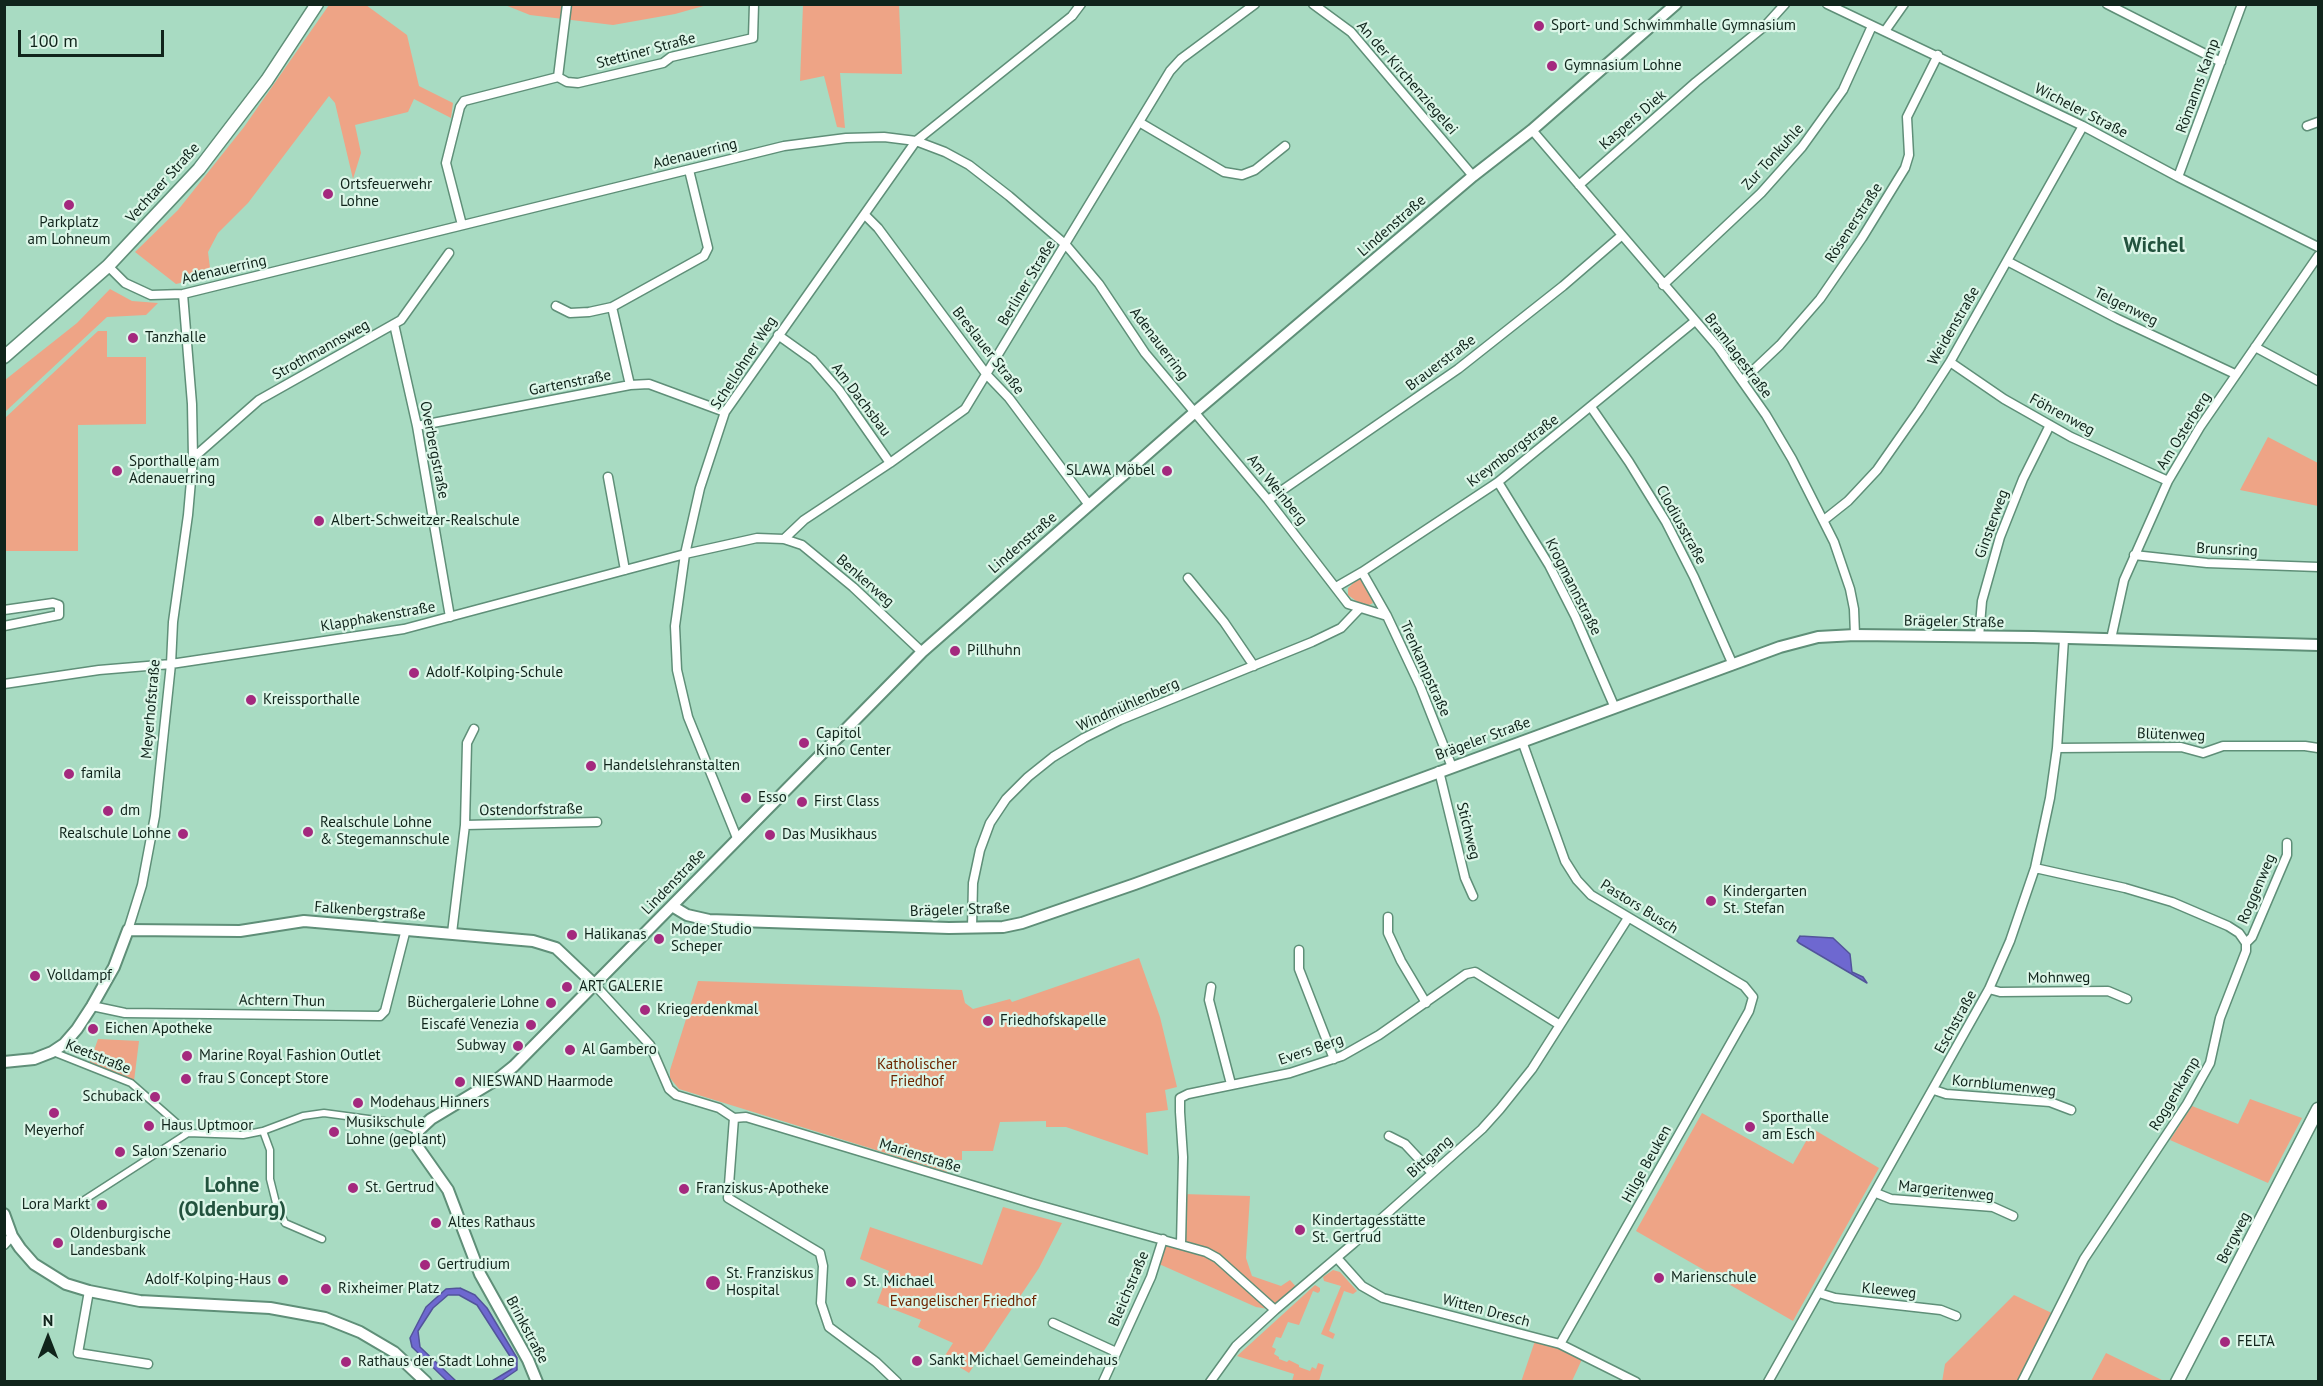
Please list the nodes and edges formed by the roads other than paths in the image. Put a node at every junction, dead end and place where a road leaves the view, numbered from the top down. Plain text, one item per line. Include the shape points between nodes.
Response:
1 (317, 4) edge
2 (567, 4) edge
3 (754, 4) edge
4 (1081, 4) edge
5 (1255, 4) edge
6 (1313, 4) edge
7 (1676, 4) edge
8 (1785, 4) edge
9 (1827, 4) edge
10 (1904, 4) edge
11 (2108, 4) edge
12 (2242, 4) edge
13 (1872, 26) junction
14 (1885, 31) junction
15 (1938, 55) junction
16 (2222, 62) junction
17 (558, 77) junction
18 (1139, 122) junction
19 (2319, 122) edge
20 (2083, 126) junction
21 (2307, 126) dead end
22 (1532, 130) junction
23 (916, 141) junction
24 (1285, 146) dead end
25 (689, 170) junction
26 (1473, 176) junction
27 (2178, 177) junction
28 (1579, 185) junction
29 (865, 215) junction
30 (462, 225) junction
31 (1621, 236) junction
32 (1066, 244) junction
33 (2319, 247) edge
34 (449, 253) dead end
35 (2319, 256) edge
36 (2007, 261) junction
37 (108, 266) junction
38 (1663, 285) junction
39 (183, 294) junction
40 (556, 306) dead end
41 (612, 307) junction
42 (1695, 321) junction
43 (394, 324) junction
44 (778, 335) junction
45 (2255, 347) junction
46 (4, 357) edge
47 (1950, 362) junction
48 (987, 375) junction
49 (2235, 375) junction
50 (1743, 380) junction
51 (2319, 381) edge
52 (630, 385) junction
53 (1591, 407) junction
54 (725, 412) junction
55 (1195, 412) junction
56 (2050, 425) junction
57 (417, 426) junction
58 (193, 458) junction
59 (890, 462) junction
60 (608, 477) dead end
61 (2168, 481) junction
62 (1498, 482) junction
63 (1268, 500) junction
64 (1089, 505) junction
65 (1824, 520) junction
66 (784, 539) junction
67 (685, 554) junction
68 (2134, 555) junction
69 (2319, 567) edge
70 (626, 570) junction
71 (1362, 572) junction
72 (1188, 578) dead end
73 (1336, 587) junction
74 (1360, 608) junction
75 (4, 610) edge
76 (1387, 615) junction
77 (450, 617) junction
78 (4, 626) edge
79 (1856, 635) junction
80 (1979, 637) junction
81 (2064, 639) junction
82 (2111, 639) junction
83 (2319, 645) edge
84 (922, 652) junction
85 (171, 664) junction
86 (1733, 665) junction
87 (1254, 666) junction
88 (4, 684) edge
89 (1615, 708) junction
90 (474, 729) dead end
91 (1522, 741) junction
92 (2057, 748) junction
93 (2319, 748) edge
94 (1452, 767) junction
95 (1439, 771) junction
96 (597, 822) dead end
97 (465, 825) junction
98 (736, 838) junction
99 (2287, 843) dead end
100 (2035, 868) junction
101 (1473, 896) dead end
102 (672, 906) junction
103 (1388, 916) dead end
104 (1628, 918) junction
105 (972, 928) junction
106 (406, 929) junction
107 (128, 930) junction
108 (452, 933) junction
109 (2246, 944) junction
110 (1299, 950) dead end
111 (594, 984) junction
112 (1211, 987) dead end
113 (1989, 989) junction
114 (1753, 997) joint
115 (2127, 999) dead end
116 (1426, 1003) junction
117 (93, 1006) junction
118 (1560, 1026) junction
119 (52, 1052) junction
120 (1334, 1059) junction
121 (4, 1062) edge
122 (1231, 1084) junction
123 (1934, 1090) junction
124 (2319, 1109) edge
125 (2070, 1110) dead end
126 (734, 1118) junction
127 (263, 1131) junction
128 (418, 1131) junction
129 (188, 1133) junction
130 (1389, 1136) dead end
131 (1432, 1173) junction
132 (1876, 1193) junction
133 (78, 1204) dead end
134 (4, 1214) edge
135 (2013, 1216) dead end
136 (12, 1236) junction
137 (322, 1239) dead end
138 (1163, 1239) junction
139 (1181, 1244) junction
140 (4, 1245) edge
141 (1337, 1258) junction
142 (89, 1291) junction
143 (1819, 1293) junction
144 (1275, 1310) junction
145 (1956, 1317) dead end
146 (1053, 1323) dead end
147 (1560, 1344) junction
148 (1116, 1352) junction
149 (148, 1364) dead end
150 (535, 1381) edge
151 (1633, 1381) edge
152 (426, 1382) edge
153 (897, 1382) edge
154 (1103, 1382) edge
155 (1210, 1382) edge
156 (1768, 1382) edge
157 (2022, 1382) edge
158 (2177, 1382) edge

1 - 37 main road, Vechtaer Straße via 267,80 199,169
2 - 17 street
3 - 17 street, Stettiner Straße via 753,38 578,83
4 - 23 street, Schellohner Weg via 1072,16
5 - 18 street, Berliner Straße via 1181,59
6 - 26 street, An der Kirchenziegelei via 1351,32
7 - 22 street, Lindenstraße
8 - 28 street, Kaspers Diek via 1766,25
9 - 13 street, Wicheler Straße
10 - 14 street
11 - 16 street
12 - 16 street, Römanns Kamp
13 - 14 street, Wicheler Straße
13 - 38 street, Zur Tonkuhle via 1843,90 1802,147 1761,193
14 - 15 street, Wicheler Straße
15 - 20 street, Wicheler Straße
15 - 50 street, Rösenerstraße via 1907,117 1909,155 1905,168 1820,299
16 - 27 street, Römanns Kamp
17 - 30 street, Stettiner Straße via 464,101 460,106 446,163
18 - 24 street via 1224,171 1242,175 1255,170
18 - 32 street, Berliner Straße
19 - 21 street
20 - 27 street, Wicheler Straße
20 - 36 street, Weidenstraße
22 - 26 street, Lindenstraße
22 - 28 street, Bramlagestraße
23 - 25 street, Adenauerring via 846,138 784,146
23 - 29 street, Schellohner Weg
23 - 32 street, Adenauerring via 969,165
25 - 30 street, Adenauerring
25 - 41 street via 708,248 704,256
26 - 55 street, Lindenstraße
27 - 33 street, Wicheler Straße
28 - 31 street, Bramlagestraße
29 - 44 street, Schellohner Weg
29 - 48 street, Breslauer Straße
30 - 39 street, Adenauerring
31 - 38 street, Bramlagestraße
31 - 63 street, Brauerstraße via 1458,369
32 - 48 street, Berliner Straße
32 - 55 street, Adenauerring via 1099,284 1144,353
34 - 43 street, Strothmannsweg via 401,320
35 - 45 street, Am Osterberg
36 - 47 street, Weidenstraße
36 - 49 street, Telgenweg
37 - 39 street, Adenauerring via 125,283 151,295
37 - 46 main road, Vechtaer Straße
38 - 42 street, Bramlagestraße
39 - 58 street, Meyerhofstraße
40 - 41 street via 570,313
41 - 52 street
42 - 50 street, Bramlagestraße
42 - 53 street, Kreymborgstraße
43 - 57 street, Overbergstraße
43 - 58 street, Strothmannsweg via 259,400
44 - 54 street, Schellohner Weg
44 - 59 street, Am Dachsbau via 813,360
45 - 49 street, Am Osterberg
45 - 51 street
47 - 56 street, Föhrenweg
47 - 65 street, Weidenstraße via 1877,470
48 - 59 street, Berliner Straße via 965,408
48 - 64 street, Breslauer Straße via 1009,398
49 - 61 street, Am Osterberg
50 - 65 street, Bramlagestraße
52 - 54 street, Gartenstraße via 649,384
52 - 57 street, Gartenstraße
53 - 62 street, Kreymborgstraße
53 - 86 street, Clodiusstraße via 1666,522
54 - 67 street, Schellohner Weg via 700,488
55 - 63 street, Am Weinberg
55 - 64 street, Lindenstraße
56 - 61 street, Föhrenweg
56 - 80 street, Ginsterweg via 2000,537 1982,601
57 - 77 street, Overbergstraße
58 - 85 street, Meyerhofstraße
59 - 66 street, Berliner Straße via 804,520
60 - 70 street
61 - 68 street, Am Osterberg
62 - 71 street, Kreymborgstraße
62 - 89 street, Krogmannstraße via 1549,565
63 - 73 street, Am Weinberg
64 - 84 street, Lindenstraße
65 - 79 street, Bramlagestraße via 1850,589
66 - 67 street, Klapphakenstraße via 758,538
66 - 84 street, Benkerweg via 802,545
67 - 70 street, Klapphakenstraße
67 - 98 street, Schellohner Weg via 675,626 677,670 688,717
68 - 69 street, Brunsring via 2207,563
68 - 82 street, Am Osterberg via 2124,580
70 - 77 street, Klapphakenstraße
71 - 73 street, Kreymborgstraße
71 - 76 street, Trenkampstraße
72 - 87 street
73 - 74 street, Trenkampstraße via 1348,604
74 - 76 street, Trenkampstraße
74 - 87 street, Windmühlenberg via 1341,628
75 - 78 street via 59,604 59,615
76 - 94 street, Trenkampstraße
77 - 85 street, Klapphakenstraße via 404,629
79 - 80 street, Brägeler Straße
79 - 86 street, Brägeler Straße via 1799,642
80 - 81 street, Brägeler Straße
81 - 82 street, Brägeler Straße
81 - 92 street, Eschstraße
82 - 83 street, Brägeler Straße
84 - 98 street, Lindenstraße
85 - 88 street, Klapphakenstraße
85 - 107 street, Meyerhofstraße via 155,816 142,885
86 - 89 street, Brägeler Straße
87 - 105 street, Windmühlenberg via 1119,720 1053,757 1028,777 1001,807 980,850 973,884
89 - 91 street, Brägeler Straße
90 - 97 street via 467,743
91 - 94 street, Brägeler Straße
91 - 104 street, Pastors Busch via 1565,861 1591,895
92 - 93 street, Blütenweg via 2181,747 2203,753 2223,746
92 - 100 street, Eschstraße
94 - 95 street, Brägeler Straße
95 - 101 street, Stichweg
95 - 105 street, Brägeler Straße via 1037,918 1003,927
96 - 97 street, Ostendorfstraße
97 - 108 street
98 - 102 street, Lindenstraße
99 - 109 street, Roggenweg via 2287,855
100 - 109 street via 2172,902 2228,926
100 - 113 street, Eschstraße
102 - 105 street, Brägeler Straße via 687,915 709,920
102 - 111 street, Lindenstraße
103 - 116 street via 1388,933
104 - 114 street, Pastors Busch via 1744,986
104 - 118 street, Bittgang
106 - 107 street, Falkenbergstraße via 304,921 240,931
106 - 108 street, Falkenbergstraße
106 - 117 street, Achtern Thun via 385,1011 380,1016 125,1013
107 - 117 street, Meyerhofstraße
108 - 111 street, Falkenbergstraße via 556,948
109 - 157 street, Roggenkamp via 2245,958 2220,1018 2210,1063 2084,1259
110 - 120 street via 1299,969
111 - 126 street, Marienstraße via 650,1045 669,1089 676,1095 719,1108
111 - 128 street, Lindenstraße via 514,1066
112 - 122 street via 1209,1000
113 - 115 street, Mohnweg via 2108,991
113 - 123 street, Eschstraße
114 - 147 street, Hilge Beuken via 1749,1011
116 - 118 street, Evers Berg via 1466,974 1475,972
116 - 120 street, Evers Berg
117 - 119 street, Meyerhofstraße via 64,1044
118 - 131 street, Bittgang via 1500,1109
119 - 121 street, Meyerhofstraße via 34,1059
119 - 129 street, Keetstraße via 130,1083
120 - 122 street, Evers Berg via 1290,1073
122 - 139 street, Evers Berg via 1180,1098
123 - 125 street, Kornblumenweg via 2050,1102
123 - 132 street, Eschstraße
124 - 158 main road, Bergweg
126 - 138 street, Marienstraße via 746,1117
126 - 153 street via 728,1198 819,1253 823,1266 821,1303 829,1327
127 - 128 street via 303,1116 324,1113 398,1123
127 - 129 street via 243,1135
127 - 137 street via 270,1150 270,1179 285,1223
128 - 150 street, Brinkstraße via 417,1146 448,1190 480,1274 528,1360
129 - 133 street
130 - 131 street via 1405,1144
131 - 141 street, Bittgang
132 - 135 street, Margeritenweg via 1891,1199 1993,1207
132 - 143 street, Eschstraße
134 - 136 street
136 - 140 street
136 - 142 street via 34,1264 66,1284
138 - 139 street, Marienstraße
138 - 148 street, Bleichstraße via 1151,1277
139 - 144 street, Marienstraße via 1216,1258
141 - 144 street, Bittgang
141 - 147 street, Witten Dresch via 1362,1286 1383,1298
142 - 149 street via 78,1353
142 - 152 street via 140,1302 270,1308 325,1318 394,1352
143 - 145 street, Kleeweg via 1941,1310
143 - 156 street, Eschstraße
144 - 155 street, Bittgang via 1236,1346
146 - 148 street
147 - 151 street, Witten Dresch
148 - 154 street, Bleichstraße

